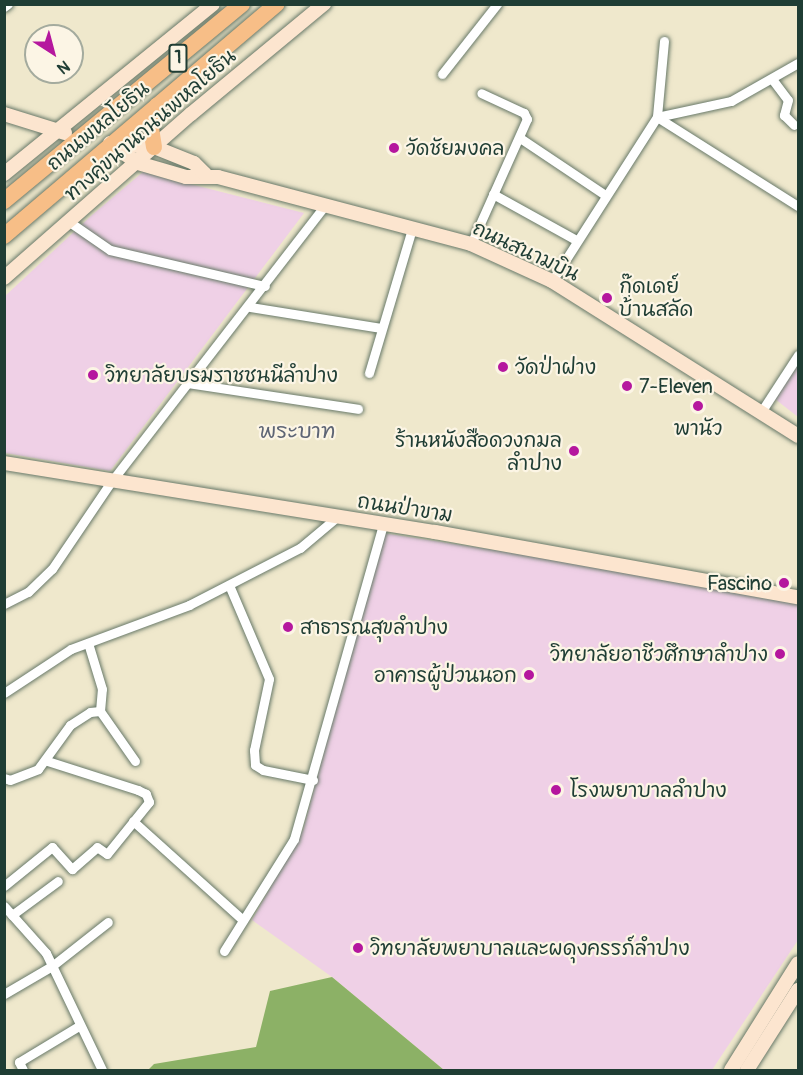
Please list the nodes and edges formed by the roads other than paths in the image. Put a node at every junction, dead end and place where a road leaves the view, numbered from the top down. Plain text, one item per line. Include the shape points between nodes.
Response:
1 (213, 4) edge
2 (243, 4) edge
3 (277, 4) edge
4 (324, 4) edge
5 (497, 4) edge
6 (663, 41) dead end
7 (798, 63) edge
8 (442, 74) dead end
9 (772, 80) junction
10 (481, 93) dead end
11 (157, 104) junction
12 (4, 114) edge
13 (657, 117) junction
14 (794, 125) dead end
15 (59, 131) junction
16 (82, 138) junction
17 (520, 138) junction
18 (110, 143) junction
19 (154, 147) junction
20 (138, 163) junction
21 (4, 174) edge
22 (205, 174) junction
23 (493, 194) junction
24 (605, 195) junction
25 (4, 201) edge
26 (798, 206) edge
27 (323, 208) junction
28 (68, 221) junction
29 (412, 229) junction
30 (4, 236) edge
31 (576, 240) junction
32 (471, 244) junction
33 (4, 278) edge
34 (552, 281) junction
35 (265, 286) junction
36 (250, 307) junction
37 (381, 328) junction
38 (798, 355) edge
39 (369, 373) dead end
40 (187, 383) junction
41 (358, 409) dead end
42 (760, 412) junction
43 (798, 436) edge
44 (4, 463) edge
45 (111, 482) junction
46 (338, 517) junction
47 (383, 524) junction
48 (229, 585) junction
49 (798, 597) edge
50 (4, 604) edge
51 (88, 643) junction
52 (4, 693) edge
53 (100, 711) junction
54 (46, 761) junction
55 (135, 761) dead end
56 (4, 778) edge
57 (313, 780) junction
58 (133, 821) junction
59 (58, 881) dead end
60 (4, 886) edge
61 (4, 906) edge
62 (12, 915) junction
63 (243, 920) junction
64 (108, 922) dead end
65 (224, 951) dead end
66 (798, 965) edge
67 (52, 966) junction
68 (798, 990) edge
69 (4, 994) edge
70 (79, 1026) junction
71 (23, 1071) edge
72 (102, 1071) edge
73 (731, 1071) edge
74 (747, 1071) edge

1 - 15 street, 1
2 - 16 highway, ถนนพหลโยธิน / 1
3 - 11 highway, ถนนพหลโยธิน / 1
4 - 19 street, ทางคู่ขนานถนนพหลโยธิน
5 - 8 street
6 - 13 street
7 - 9 street
9 - 13 street via 731,101
9 - 14 street via 788,100 784,115
10 - 17 street via 524,113 527,119
11 - 18 highway, ถนนพหลโยธิน / 1
11 - 19 highway via 150,122
12 - 15 street
13 - 24 street
13 - 26 street
15 - 16 street
15 - 21 street, 1
16 - 18 highway
16 - 25 highway, ถนนพหลโยธิน / 1
17 - 23 street
17 - 24 street
18 - 19 street, ถนนสนามบิน
18 - 20 street, ถนนสนามบิน
18 - 30 highway, ถนนพหลโยธิน / 1
19 - 20 street, ทางคู่ขนานถนนพหลโยธิน
19 - 22 street, ถนนสนามบิน via 194,163
20 - 22 street, ถนนสนามบิน via 186,177
20 - 28 street, ทางคู่ขนานถนนพหลโยธิน
22 - 27 street, ถนนสนามบิน
23 - 31 street
23 - 32 street
24 - 31 street
27 - 29 street, ถนนสนามบิน
27 - 35 street
28 - 33 street, ทางคู่ขนานถนนพหลโยธิน
28 - 35 street via 110,250
29 - 32 street, ถนนสนามบิน
29 - 37 street
31 - 34 street
32 - 34 street, ถนนสนามบิน
34 - 42 street, ถนนสนามบิน
35 - 36 street
36 - 37 street
36 - 40 street
37 - 39 street
38 - 42 street
40 - 41 street
40 - 45 street
42 - 43 street, ถนนสนามบิน
44 - 45 street, ถนนป่าขาม
45 - 46 street, ถนนป่าขาม
45 - 50 street via 52,569 28,592
46 - 47 street, ถนนป่าขาม
46 - 48 street via 300,548
47 - 49 street, ถนนป่าขาม
47 - 57 street
48 - 51 street
48 - 57 street via 269,679 254,750 255,765
51 - 52 street via 47,663
51 - 53 street via 102,689
53 - 54 street via 90,712 70,725
53 - 55 street
54 - 56 street via 38,769 10,780
54 - 58 street via 146,794 147,807
57 - 63 street via 294,839
58 - 60 street via 107,854 97,847 72,869 52,847
58 - 63 street
59 - 62 street
61 - 62 street
62 - 67 street via 46,953
63 - 65 street
64 - 67 street
66 - 73 street
67 - 69 street
67 - 70 street
68 - 74 street
70 - 71 street via 19,1062
70 - 72 street

